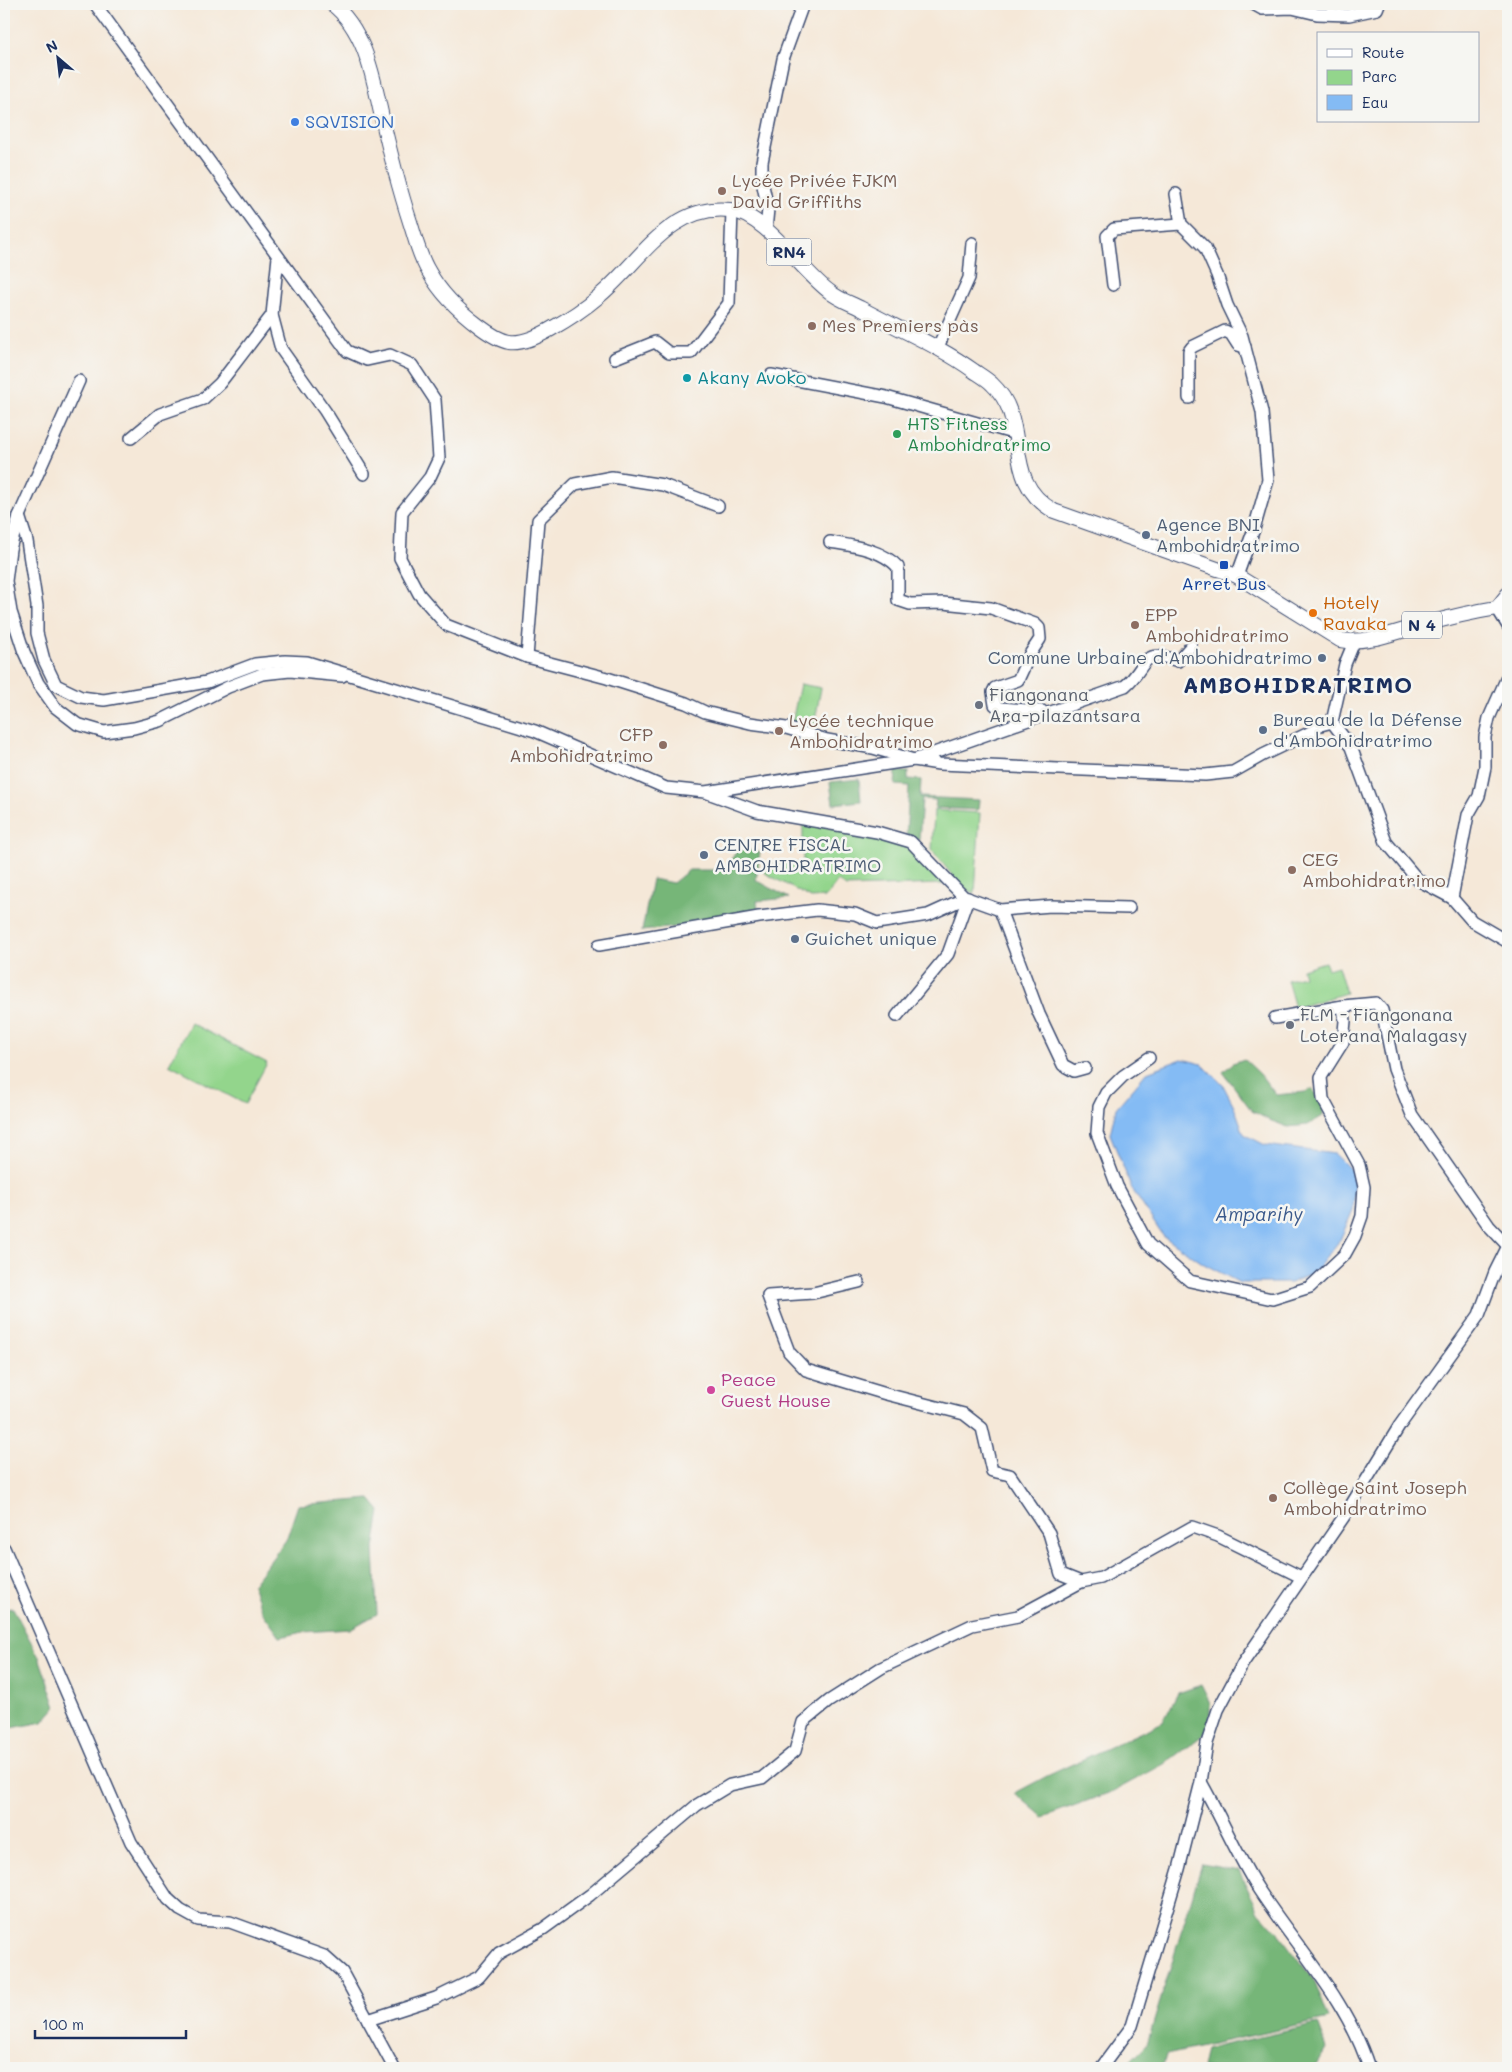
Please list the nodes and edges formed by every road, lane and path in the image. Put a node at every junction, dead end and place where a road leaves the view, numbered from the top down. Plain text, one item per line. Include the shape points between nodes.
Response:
1 (95, 4) edge
2 (332, 4) edge
3 (802, 4) edge
4 (1253, 4) edge
5 (1379, 4) edge
6 (1176, 194) dead end
7 (732, 210) junction
8 (1181, 224) junction
9 (766, 230) junction
10 (972, 243) dead end
11 (278, 256) junction
12 (1113, 285) dead end
13 (272, 315) junction
14 (938, 347) junction
15 (1245, 347) junction
16 (615, 358) dead end
17 (771, 375) dead end
18 (80, 381) dead end
19 (1189, 398) dead end
20 (1016, 434) junction
21 (131, 438) dead end
22 (364, 474) dead end
23 (718, 506) dead end
24 (19, 516) junction
25 (830, 542) dead end
26 (1237, 576) junction
27 (1508, 594) edge
28 (1497, 608) junction
29 (1508, 626) edge
30 (1369, 639) joint
31 (1340, 640) junction
32 (1354, 642) junction
33 (1191, 646) dead end
34 (527, 657) junction
35 (1345, 664) junction
36 (1508, 675) edge
37 (354, 676) junction
38 (1048, 711) junction
39 (1332, 722) junction
40 (914, 760) junction
41 (705, 792) junction
42 (966, 897) junction
43 (1452, 898) junction
44 (1129, 908) dead end
45 (1000, 910) junction
46 (1508, 942) edge
47 (599, 944) dead end
48 (1343, 1006) junction
49 (897, 1016) dead end
50 (1275, 1018) dead end
51 (1149, 1058) dead end
52 (1085, 1068) dead end
53 (1508, 1246) edge
54 (859, 1282) dead end
55 (4, 1548) edge
56 (1301, 1577) junction
57 (1081, 1582) junction
58 (1201, 1782) junction
59 (368, 2020) junction
60 (394, 2068) edge
61 (1101, 2068) edge
62 (1369, 2068) edge

1 - 11 street
2 - 7 main road, RN4 via 355,32 372,68 396,178 428,272 444,295 498,338 510,342 548,331 600,296 659,235 675,224 702,212
3 - 9 street via 783,59 762,162 762,182 768,209
4 - 5 street via 1262,9 1292,8 1317,14 1349,15 1377,9
6 - 8 street
7 - 9 main road, RN4 via 752,218
7 - 16 street via 728,303 700,342 691,353 668,353 655,342
8 - 12 street via 1114,229 1107,236
8 - 15 street via 1205,248
9 - 14 main road, RN4 via 830,292
10 - 14 street via 969,278
11 - 13 street
11 - 34 street via 347,351 367,360 390,356 412,365 435,400 439,458 430,477 402,512 400,558 419,594 446,625
13 - 21 street via 220,383 202,399 160,414
13 - 22 street via 281,349
14 - 20 main road, RN4 via 993,384 1007,402
15 - 19 street via 1238,345 1231,334 1225,332 1192,347 1189,351
15 - 26 street via 1262,412 1268,480
17 - 20 street via 886,397
18 - 24 street
20 - 26 main road, RN4 via 1022,472 1029,487 1054,511
23 - 34 street via 662,485 612,478 575,484 538,520
24 - 37 street via 27,542 37,606 37,633 44,660 56,684 81,697 104,700 207,682 255,664 285,661 307,662
24 - 37 street via 6,581 11,612 38,683 55,707 77,724 104,732 160,721 262,674 290,671
25 - 38 street via 860,547 890,558 898,567 898,600 910,604 943,603 990,608 1035,624 1039,628 1040,640 1018,680 995,688 993,692 995,705 1001,708
26 - 31 main road, RN4
27 - 28 main road
28 - 29 street
28 - 30 main road, N 4
30 - 32 main road, RN4
31 - 32 main road, RN4
31 - 35 street
32 - 35 street
33 - 38 street via 1178,661 1162,655 1152,656 1125,686
34 - 40 street via 607,678 686,703 704,712 786,728
35 - 39 street
36 - 43 street via 1489,718 1485,767 1479,796 1468,816
37 - 41 street via 535,731 666,788
38 - 40 street
39 - 40 street via 1317,726 1233,772 1205,775 939,764
39 - 43 street via 1351,747 1386,842 1418,880
40 - 41 street
41 - 42 street via 757,810 877,832 911,842
42 - 45 street
42 - 47 street via 928,915 877,923 854,914 817,910
42 - 49 street via 948,954
43 - 46 street via 1472,922
44 - 45 street via 1051,906
45 - 52 street via 1033,999 1063,1064 1074,1071
48 - 50 street
48 - 51 street via 1343,1042 1321,1077 1323,1099 1359,1165 1364,1187 1362,1216 1345,1254 1310,1287 1272,1299 1190,1281 1148,1244 1117,1186 1096,1133 1099,1107 1106,1093 1123,1076
48 - 53 street via 1376,1003 1382,1010 1394,1069 1412,1115 1490,1226
53 - 56 street via 1480,1315 1400,1425 1345,1515
54 - 57 street via 813,1293 768,1296 788,1352 806,1370 964,1414 982,1428 992,1471 1010,1475 1049,1533 1061,1574
55 - 59 street via 131,1842 168,1899 198,1920 230,1922 324,1956 342,1972
56 - 57 street via 1192,1526 1101,1578
56 - 58 street via 1243,1663 1218,1710 1207,1743
57 - 59 street via 1018,1616 972,1625 881,1668 803,1722 795,1751 762,1778 730,1785 697,1805 590,1895 543,1930 499,1953 479,1977 436,1998
58 - 61 street via 1179,1869 1132,2026
58 - 62 street via 1258,1889 1314,1965 1345,2014
59 - 60 street

